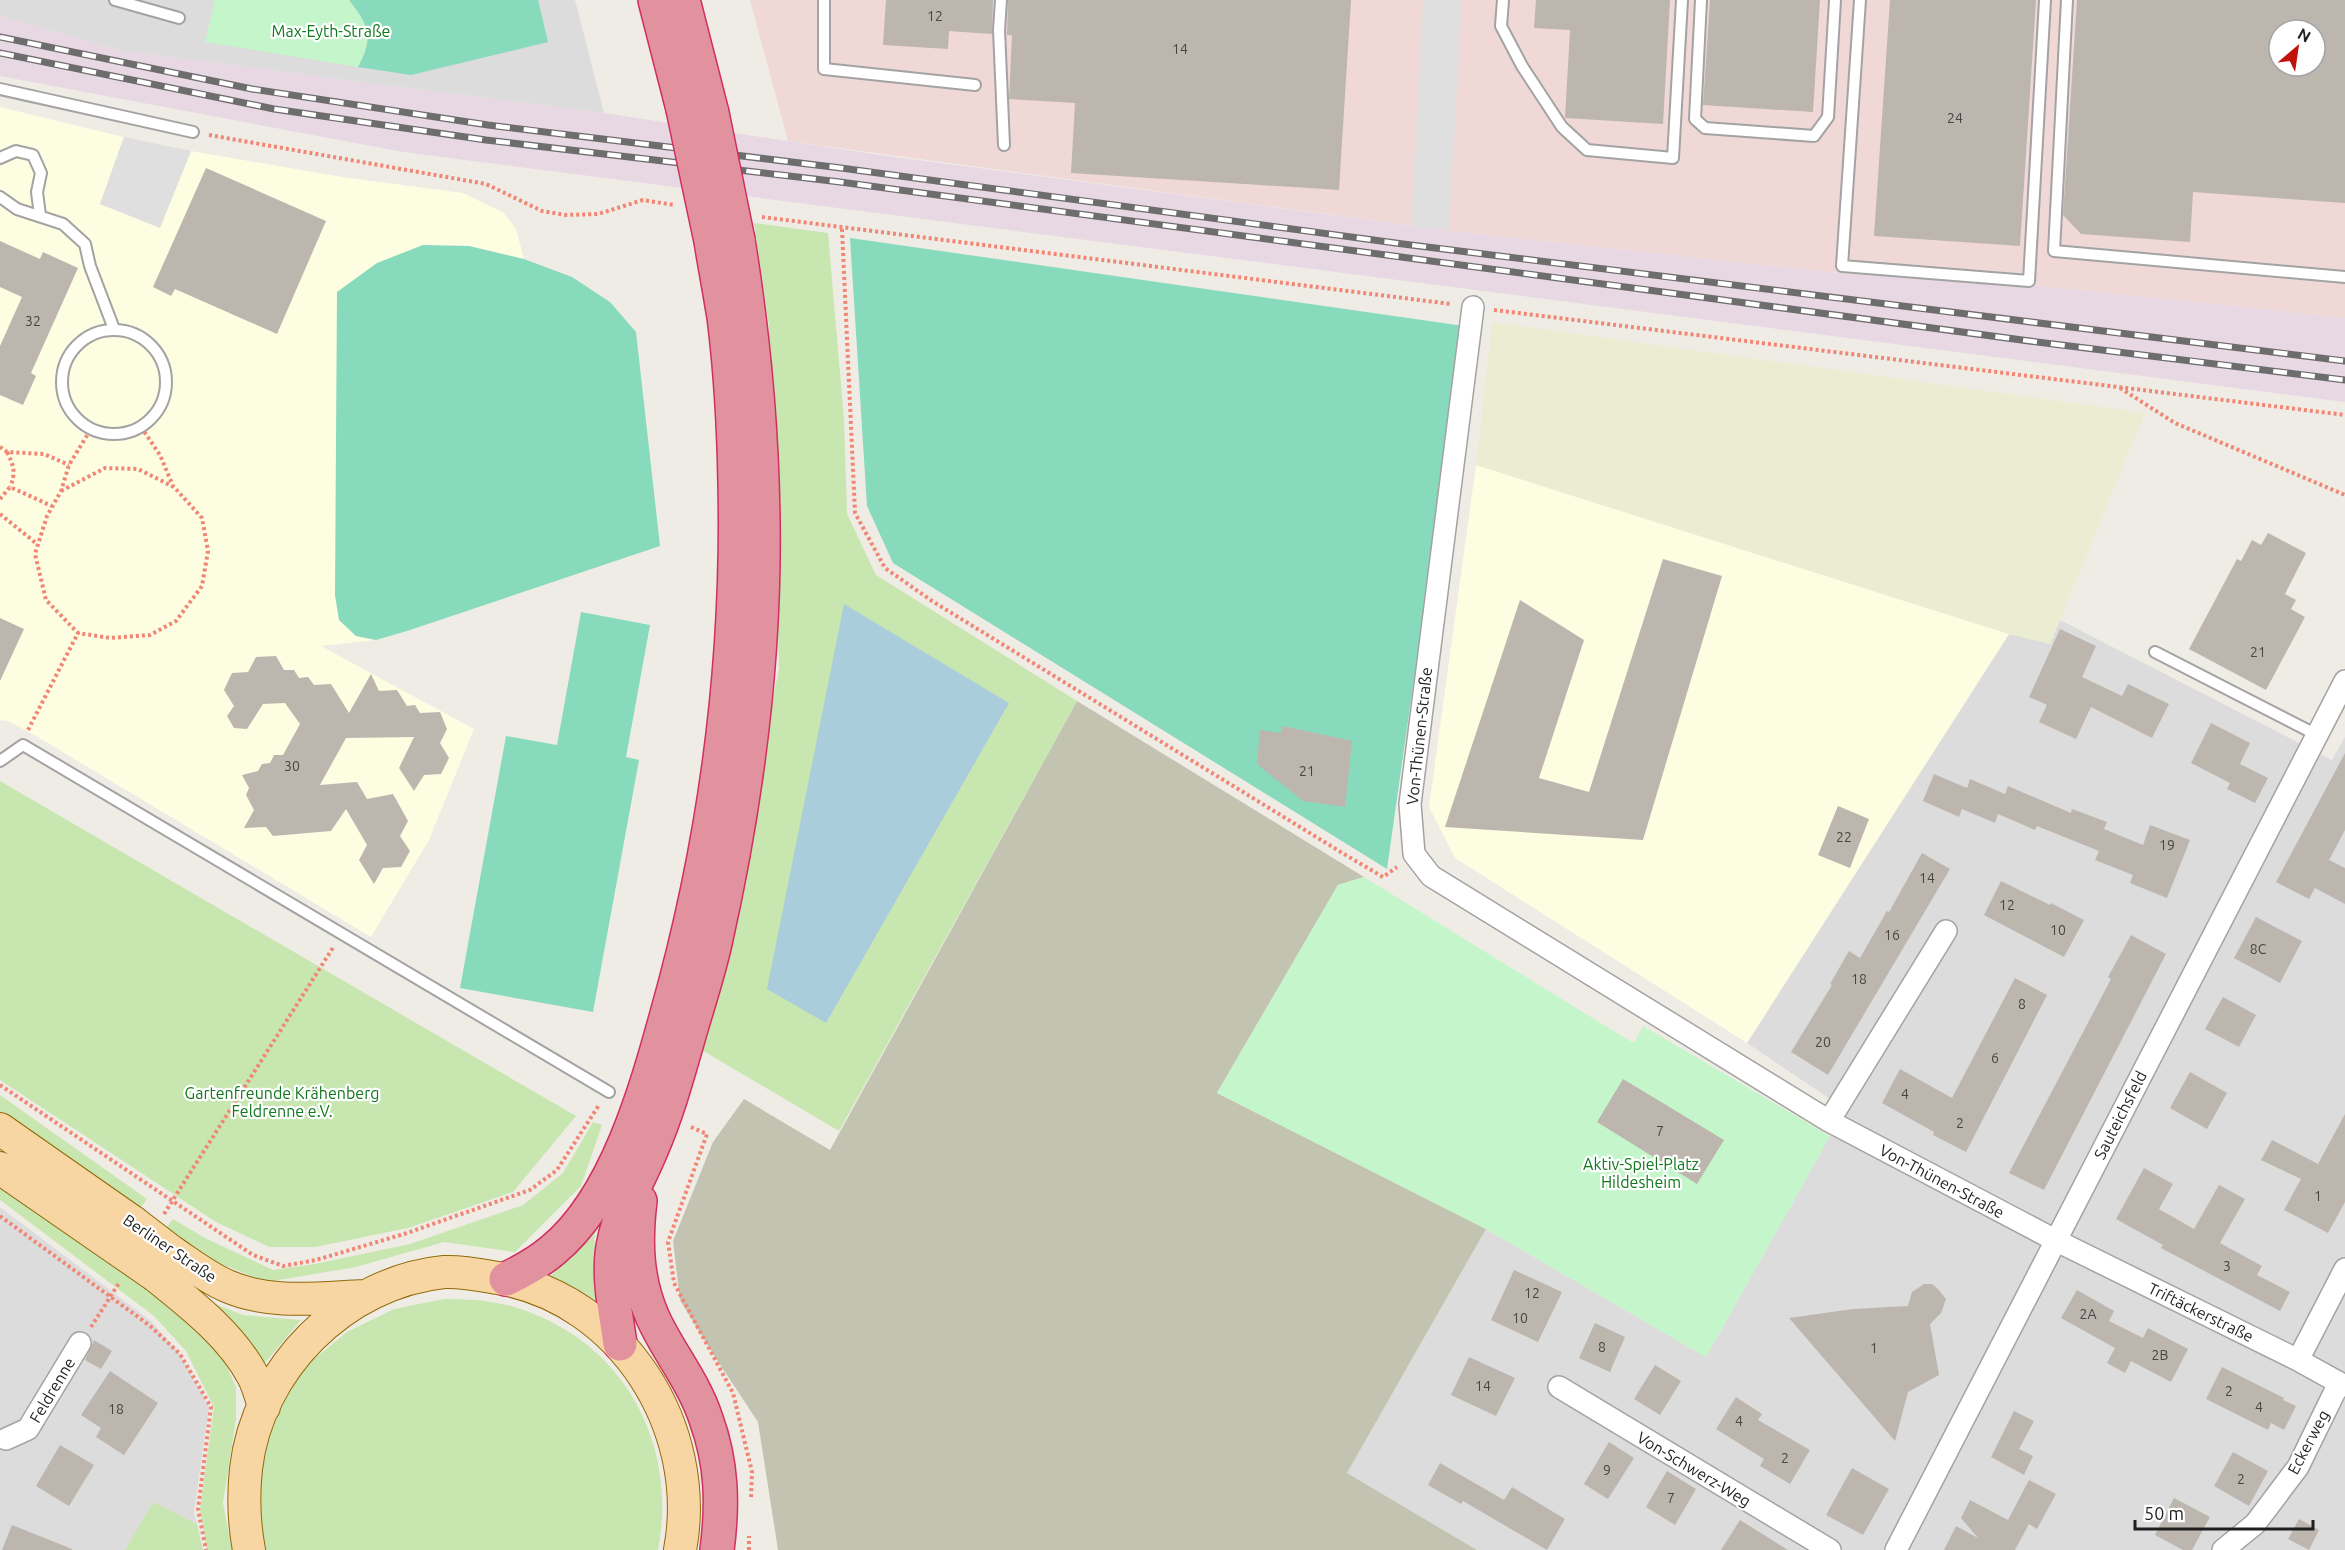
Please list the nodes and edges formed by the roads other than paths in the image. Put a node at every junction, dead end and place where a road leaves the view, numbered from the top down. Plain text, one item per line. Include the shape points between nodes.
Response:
1 (115, 0) edge
2 (655, 0) edge
3 (683, 0) edge
4 (824, 0) edge
5 (1000, 0) edge
6 (1503, 0) edge
7 (1682, 0) edge
8 (1701, 0) edge
9 (1835, 0) edge
10 (1860, 0) edge
11 (2045, 0) edge
12 (2067, 0) edge
13 (178, 18) dead end
14 (975, 85) dead end
15 (0, 89) edge
16 (698, 111) junction
17 (194, 132) road end
18 (1004, 145) dead end
19 (0, 158) edge
20 (0, 197) edge
21 (40, 215) junction
22 (736, 233) junction
23 (2345, 277) edge
24 (1473, 307) road end
25 (114, 329) junction
26 (2155, 652) dead end
27 (2345, 681) edge
28 (2317, 735) junction
29 (0, 761) edge
30 (1946, 931) dead end
31 (609, 1092) road end
32 (1828, 1121) junction
33 (0, 1129) edge
34 (652, 1148) junction
35 (0, 1168) edge
36 (2055, 1240) junction
37 (164, 1264) junction
38 (2345, 1269) edge
39 (506, 1279) junction
40 (365, 1296) junction
41 (80, 1343) road end
42 (620, 1344) junction
43 (2298, 1360) junction
44 (2342, 1384) edge
45 (1559, 1387) dead end
46 (264, 1407) junction
47 (2, 1443) edge
48 (249, 1550) edge
49 (680, 1550) edge
50 (717, 1550) edge
51 (1830, 1550) edge
52 (1896, 1550) edge
53 (2223, 1550) edge

1 - 13 lane
2 - 16 highway
3 - 16 highway
4 - 14 lane via 824,69
5 - 18 lane
6 - 7 lane via 1501,26 1562,127 1587,150 1673,158
8 - 9 lane via 1695,119 1705,128 1814,136 1828,117
10 - 11 lane via 1842,266 2029,281
12 - 23 lane via 2054,251
15 - 17 lane
16 - 22 highway, bridge
19 - 21 lane via 16,151 33,155 40,173
20 - 21 lane via 17,209
21 - 25 lane via 63,224 85,244
22 - 34 highway via 752,337 763,511 756,680 745,782 715,946 668,1107
22 - 39 highway via 724,318 736,521 729,678 719,764 689,936 643,1097 613,1167 567,1237 529,1268
24 - 32 street, Von-Thünen-Straße via 1410,804 1414,854 1431,876
25 - 25 lane via 81,340 63,370 62,387 77,419 108,434 141,427 154,416 167,385 158,352 131,332
26 - 28 lane
27 - 28 street, Sauteichsfeld
28 - 36 street, Sauteichsfeld
29 - 31 lane via 23,744
30 - 32 street
32 - 36 street, Von-Thünen-Straße
33 - 37 main road, Berliner Straße, bridge via 133,1222
34 - 42 highway via 617,1229 612,1251 611,1278
34 - 50 highway via 637,1223 639,1274 653,1318 697,1395 713,1441 722,1492
35 - 37 main road, Berliner Straße, bridge via 117,1249
36 - 43 street, Triftäckerstraße
36 - 52 street, Sauteichsfeld
37 - 40 main road, Berliner Straße via 255,1295 286,1299
37 - 46 main road, Berliner Straße via 254,1377
38 - 43 street
39 - 40 main road via 446,1272 414,1277
39 - 42 main road via 565,1301
40 - 46 main road via 314,1333 290,1363
41 - 47 street, Feldrenne via 28,1429
42 - 49 main road via 654,1390 675,1444 684,1503
43 - 44 street, Triftäckerstraße
44 - 53 street, Eckerweg via 2298,1467 2255,1524
45 - 51 street, Von-Schwerz-Weg
46 - 48 main road via 246,1467 244,1498

